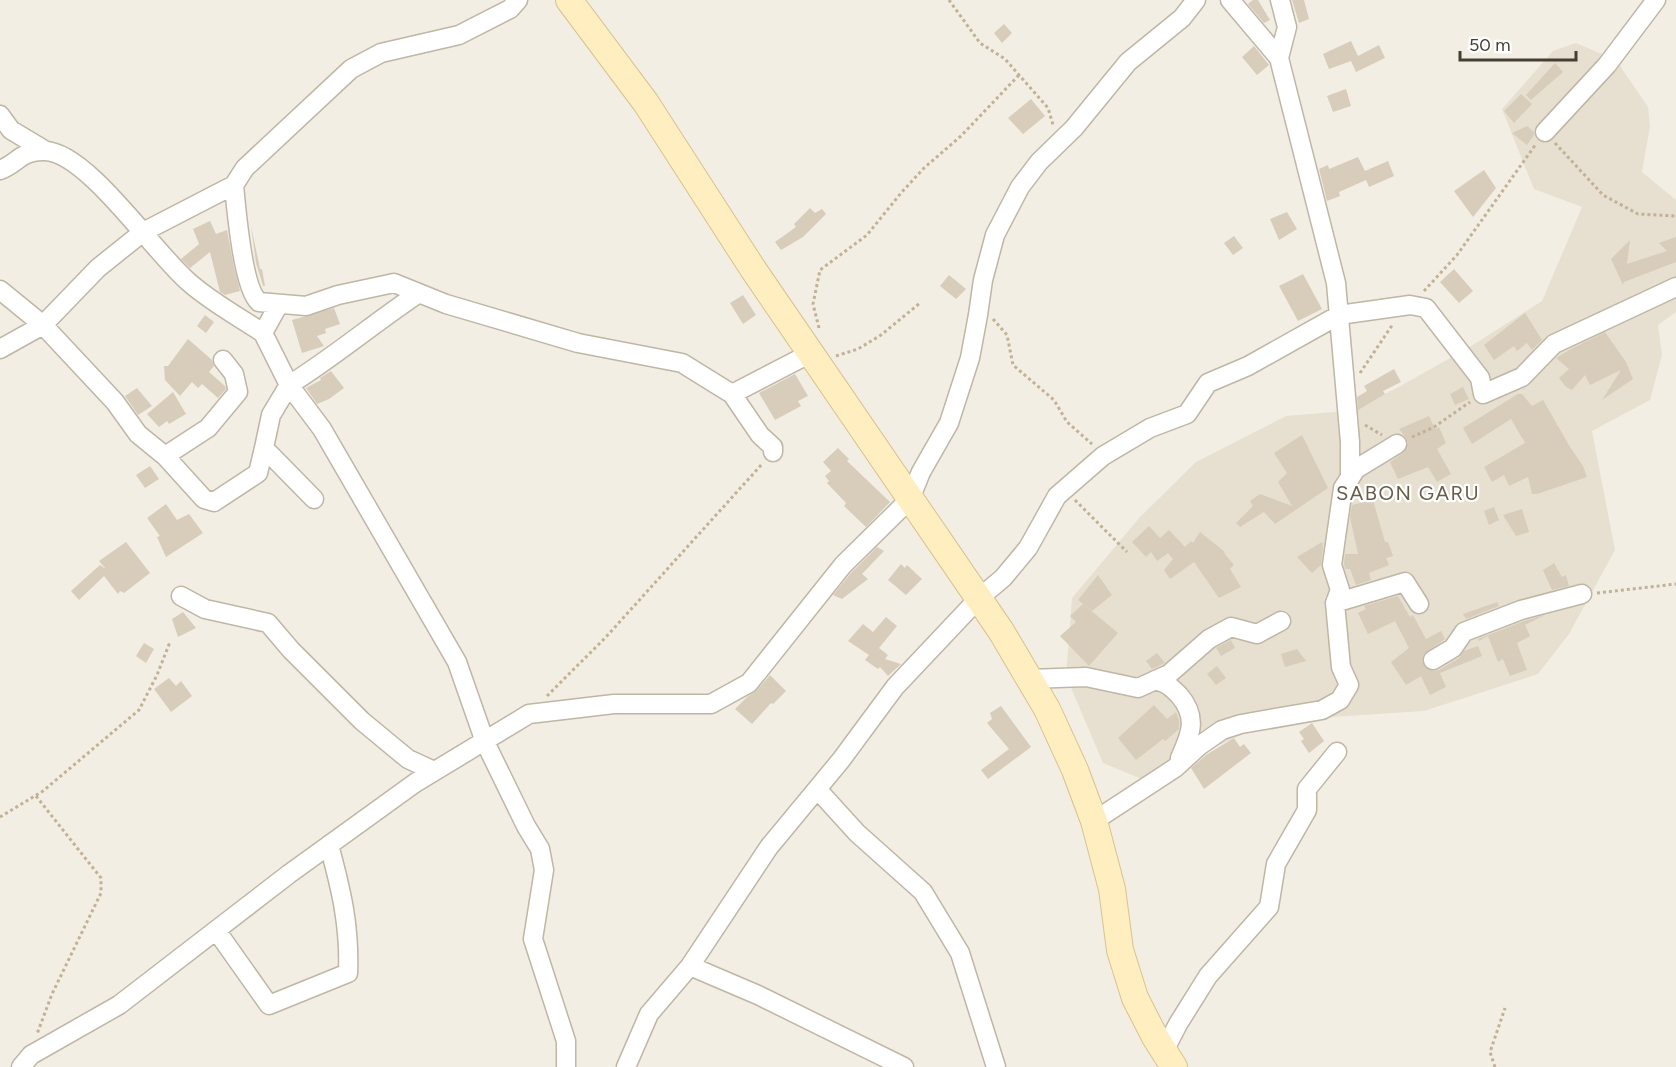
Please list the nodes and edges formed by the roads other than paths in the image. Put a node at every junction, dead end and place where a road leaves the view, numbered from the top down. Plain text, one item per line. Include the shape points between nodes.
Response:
1 (518, 0) edge
2 (569, 0) edge
3 (1196, 0) edge
4 (1230, 0) edge
5 (1280, 0) edge
6 (1656, 0) edge
7 (1279, 58) junction
8 (0, 115) edge
9 (1545, 132) road end
10 (46, 151) junction
11 (0, 170) edge
12 (234, 184) junction
13 (143, 232) junction
14 (1676, 287) edge
15 (0, 290) edge
16 (419, 293) junction
17 (279, 304) junction
18 (1339, 315) junction
19 (42, 325) junction
20 (263, 333) junction
21 (0, 349) edge
22 (223, 360) dead end
23 (815, 360) junction
24 (289, 385) junction
25 (732, 394) junction
26 (1397, 444) road end
27 (264, 448) junction
28 (773, 452) road end
29 (165, 456) junction
30 (1343, 488) junction
31 (314, 499) dead end
32 (910, 499) junction
33 (1582, 594) road end
34 (181, 596) dead end
35 (979, 598) junction
36 (1335, 603) junction
37 (1419, 604) dead end
38 (1281, 621) dead end
39 (1433, 660) dead end
40 (1029, 679) junction
41 (1155, 680) junction
42 (1192, 724) junction
43 (1222, 730) junction
44 (485, 742) junction
45 (1337, 752) dead end
46 (1176, 768) junction
47 (434, 771) junction
48 (817, 789) junction
49 (1094, 821) junction
50 (329, 845) junction
51 (216, 930) junction
52 (690, 966) junction
53 (1169, 1059) edge
54 (28, 1063) edge
55 (566, 1067) edge
56 (626, 1067) edge
57 (904, 1067) edge
58 (996, 1067) edge

1 - 12 street via 510,9 459,35 381,53 351,69 245,168
2 - 23 street via 646,103
3 - 32 street via 1182,18 1128,62 1020,187 995,235 970,358 948,423
4 - 7 street
5 - 7 street via 1287,27
6 - 9 street via 1607,65
7 - 18 street via 1336,283
8 - 10 street via 12,130
10 - 11 street via 22,155
10 - 13 street via 64,156 96,181
12 - 13 street
12 - 17 street via 249,287 259,302
13 - 19 street via 98,268
13 - 20 street via 190,284
14 - 18 street via 1554,344 1522,377 1483,394 1480,378 1426,308 1410,305
15 - 19 street
16 - 17 street via 394,283 306,306
16 - 24 street
16 - 25 street via 578,343 682,363
17 - 20 street
18 - 30 street via 1350,477
18 - 35 street via 1248,366 1208,383 1187,414 1150,428 1103,456 1057,496 1028,548 1003,578
19 - 21 street
19 - 29 street via 115,402 138,434
20 - 24 street
22 - 29 street via 234,374 238,392 208,428
23 - 25 street
23 - 32 street
24 - 27 street via 271,415
24 - 44 street via 322,429 457,662
25 - 28 street
26 - 30 street via 1356,469
27 - 29 street via 258,473 214,502 204,499
27 - 31 street
30 - 36 street via 1332,565 1340,590
32 - 35 street
32 - 44 street via 843,566 749,683 711,704 614,704 529,714
33 - 39 street via 1521,610 1464,632 1453,648
34 - 47 street via 205,609 268,623 362,721 408,759
35 - 40 street
35 - 48 street via 895,687
36 - 37 street via 1405,582
36 - 43 street via 1341,667 1349,685 1340,700 1322,710
38 - 41 street via 1257,634 1231,627 1209,639 1169,674
40 - 41 street via 1086,677 1138,688
40 - 49 street via 1075,770
41 - 42 street via 1168,683 1187,705
42 - 43 street
42 - 46 street
43 - 46 street
44 - 47 street
44 - 55 street via 540,849 544,870 533,939 566,1041
45 - 53 street via 1307,789 1307,810 1276,864 1269,908 1208,976 1178,1024
46 - 49 street
47 - 50 street
48 - 52 street via 769,847
48 - 58 street via 857,833 923,892 960,953
49 - 53 street via 1112,889 1120,950 1135,998
50 - 51 street
50 - 51 street via 349,942 348,973 269,1005
51 - 54 street via 119,1005
52 - 56 street via 649,1014
52 - 57 street

